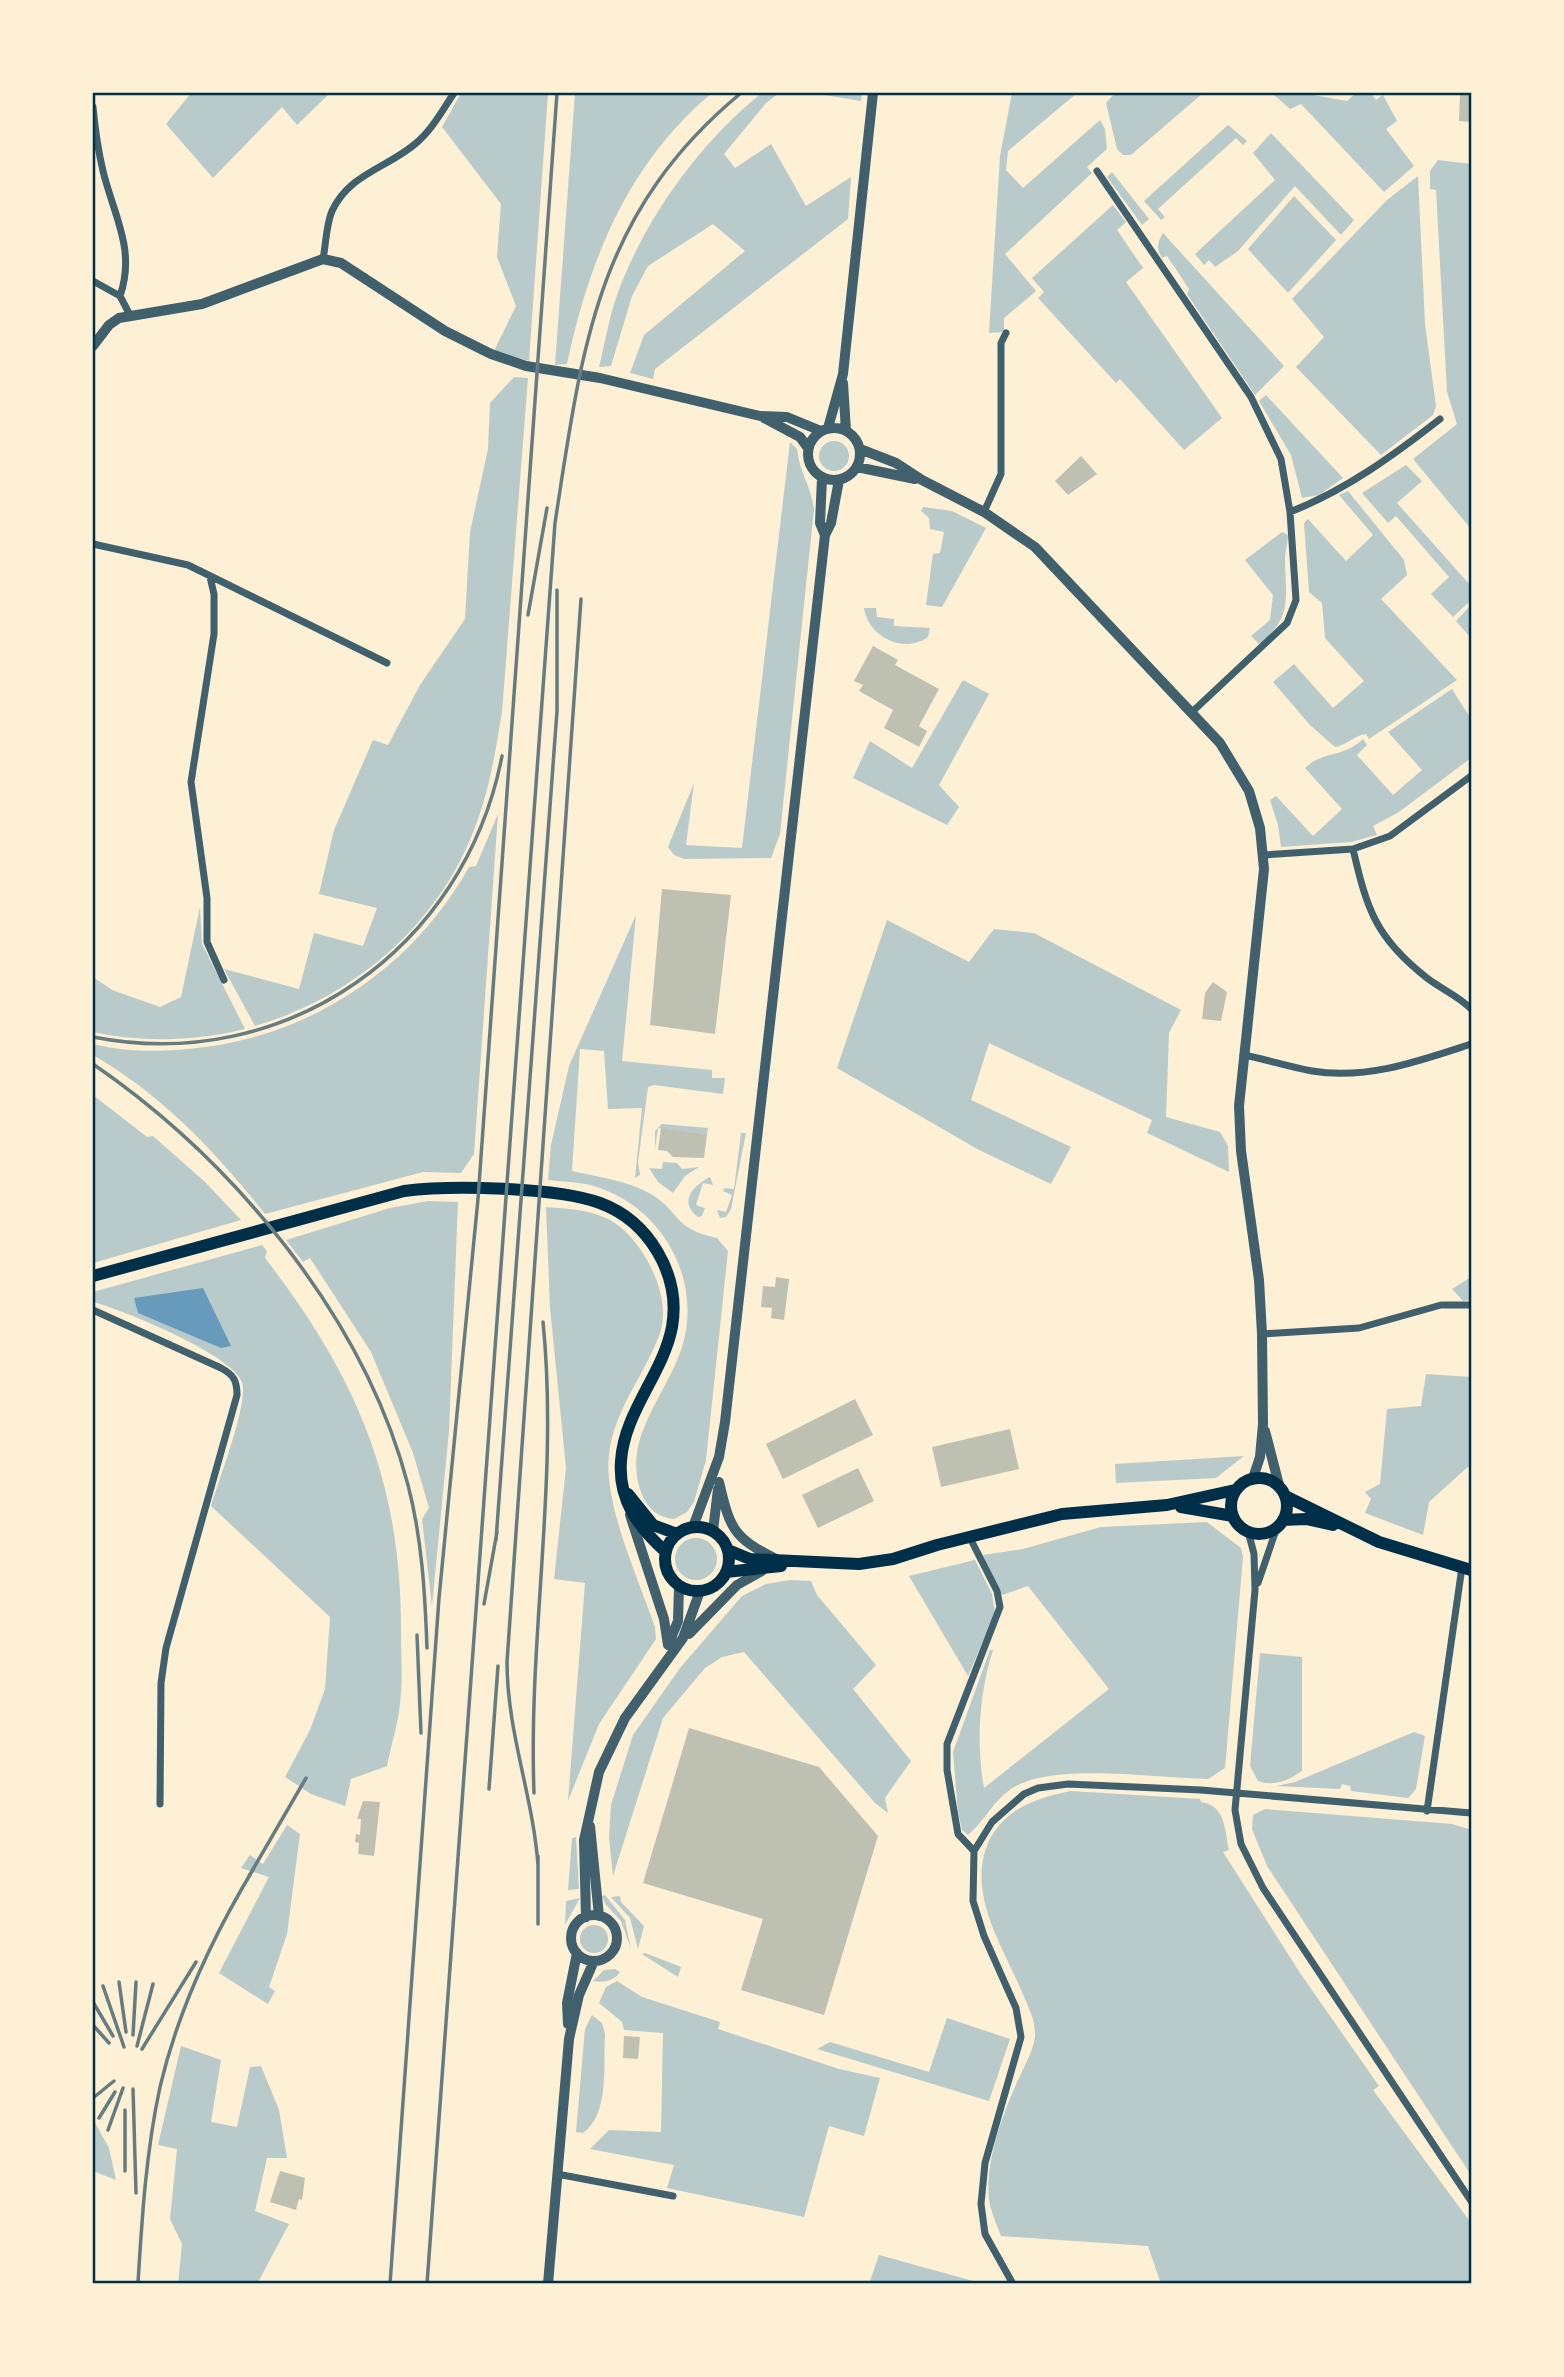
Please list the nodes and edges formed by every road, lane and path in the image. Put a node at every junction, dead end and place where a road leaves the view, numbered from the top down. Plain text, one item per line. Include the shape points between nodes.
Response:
1 (454, 93) edge
2 (873, 93) edge
3 (93, 107) edge
4 (1097, 172) dead end
5 (323, 259) junction
6 (93, 281) edge
7 (120, 296) junction
8 (130, 315) junction
9 (1006, 333) dead end
10 (93, 346) edge
11 (843, 373) junction
12 (760, 416) junction
13 (1440, 419) dead end
14 (825, 430) junction
15 (846, 431) junction
16 (808, 449) junction
17 (860, 449) junction
18 (857, 467) junction
19 (822, 478) junction
20 (839, 480) junction
21 (922, 480) junction
22 (984, 512) junction
23 (1290, 512) junction
24 (825, 535) junction
25 (93, 544) edge
26 (210, 577) junction
27 (387, 663) dead end
28 (1191, 713) junction
29 (1471, 776) edge
30 (1353, 849) junction
31 (1264, 855) junction
32 (225, 980) dead end
33 (1471, 1009) edge
34 (1471, 1044) edge
35 (1242, 1055) junction
36 (93, 1276) edge
37 (1471, 1305) edge
38 (93, 1310) edge
39 (1262, 1334) junction
40 (1263, 1424) junction
41 (719, 1457) junction
42 (1253, 1478) junction
43 (719, 1482) junction
44 (622, 1485) junction
45 (1235, 1490) junction
46 (1282, 1490) junction
47 (1167, 1505) junction
48 (629, 1511) junction
49 (1233, 1516) junction
50 (1280, 1524) junction
51 (693, 1527) junction
52 (1347, 1528) junction
53 (713, 1531) junction
54 (1248, 1531) junction
55 (677, 1534) junction
56 (970, 1536) junction
57 (727, 1550) junction
58 (666, 1552) junction
59 (776, 1563) junction
60 (1467, 1569) edge
61 (726, 1572) junction
62 (679, 1586) junction
63 (1255, 1590) junction
64 (700, 1591) junction
65 (683, 1638) junction
66 (668, 1645) junction
67 (656, 1672) junction
68 (1235, 1795) junction
69 (160, 1804) dead end
70 (1427, 1811) junction
71 (1471, 1813) edge
72 (590, 1818) junction
73 (974, 1852) junction
74 (599, 1916) junction
75 (586, 1917) junction
76 (577, 1953) junction
77 (594, 1961) junction
78 (569, 2039) junction
79 (557, 2174) junction
80 (673, 2196) dead end
81 (1471, 2201) edge
82 (548, 2284) edge
83 (1013, 2284) edge

1 - 5 street via 415,144 347,189 331,212
2 - 11 street
3 - 7 street via 103,169 127,254 127,277
4 - 23 street via 1251,397 1281,458
5 - 8 street via 202,304
5 - 12 street via 341,263 444,331 491,354 526,366 600,378
6 - 7 street
7 - 8 street
8 - 10 street via 109,325
9 - 22 street via 1001,343 1002,474
11 - 14 street
11 - 15 street
12 - 14 street via 787,417
12 - 16 street via 800,438
13 - 23 street via 1379,465
14 - 15 street
14 - 16 street
15 - 17 street
16 - 19 street via 812,470
17 - 18 street
17 - 21 street via 896,463
18 - 20 street
18 - 21 street
19 - 20 street
19 - 24 street via 820,523
20 - 24 street
21 - 22 street
22 - 28 street via 1044,555
23 - 28 street via 1296,600 1287,623
24 - 41 street
25 - 26 street via 170,559
26 - 27 street
26 - 32 street via 214,634 191,782 207,898 207,942
28 - 31 street via 1220,743 1241,775 1258,816
29 - 30 street via 1390,836
30 - 31 street
30 - 33 street via 1363,894 1383,937 1414,968
31 - 35 street
34 - 35 street via 1407,1065 1364,1072 1314,1071
35 - 39 street via 1239,1130
36 - 44 main road via 404,1191 467,1189 599,1202 633,1223 650,1241 669,1279 672,1326 659,1366 627,1432
37 - 39 street via 1441,1305 1359,1328
38 - 69 street via 221,1368 232,1374 237,1384 166,1648 160,1683
39 - 40 street
40 - 42 street
40 - 46 street
41 - 43 street
41 - 51 street
42 - 45 main road
42 - 46 main road via 1262,1477
43 - 53 street
43 - 59 street via 733,1530
44 - 48 main road
44 - 55 main road via 653,1525
45 - 47 main road
45 - 49 main road via 1230,1507
46 - 50 main road
46 - 52 main road
47 - 49 main road
47 - 56 main road via 1062,1514
48 - 58 main road
48 - 66 street
49 - 54 main road
50 - 52 main road via 1306,1520
50 - 54 main road via 1263,1534
50 - 63 street
51 - 53 main road
51 - 55 main road
52 - 60 main road
53 - 57 main road
54 - 63 street
55 - 58 main road
56 - 59 main road via 893,1559 845,1565
56 - 73 street via 1000,1607 947,1744 957,1834
57 - 59 main road
57 - 61 main road
58 - 62 main road via 667,1571
59 - 61 main road
59 - 65 street via 744,1580
60 - 70 street
61 - 64 main road via 720,1582
62 - 64 main road
62 - 66 street via 678,1621
63 - 68 street
64 - 65 street
65 - 67 street
66 - 67 street
67 - 72 street via 607,1754 594,1788
68 - 70 street
68 - 73 street via 1068,1784 1038,1788 992,1822
68 - 81 street via 1241,1844 1263,1888
70 - 71 street
72 - 74 street
72 - 75 street via 584,1840
73 - 83 street via 973,1902 1016,2008 1021,2037 999,2108 981,2194 985,2234
74 - 75 street
74 - 77 street via 612,1923 617,1944 608,1957
75 - 76 street via 573,1930
76 - 77 street
76 - 78 street via 567,2003
77 - 78 street via 579,1995
78 - 79 street
79 - 80 street
79 - 82 street

